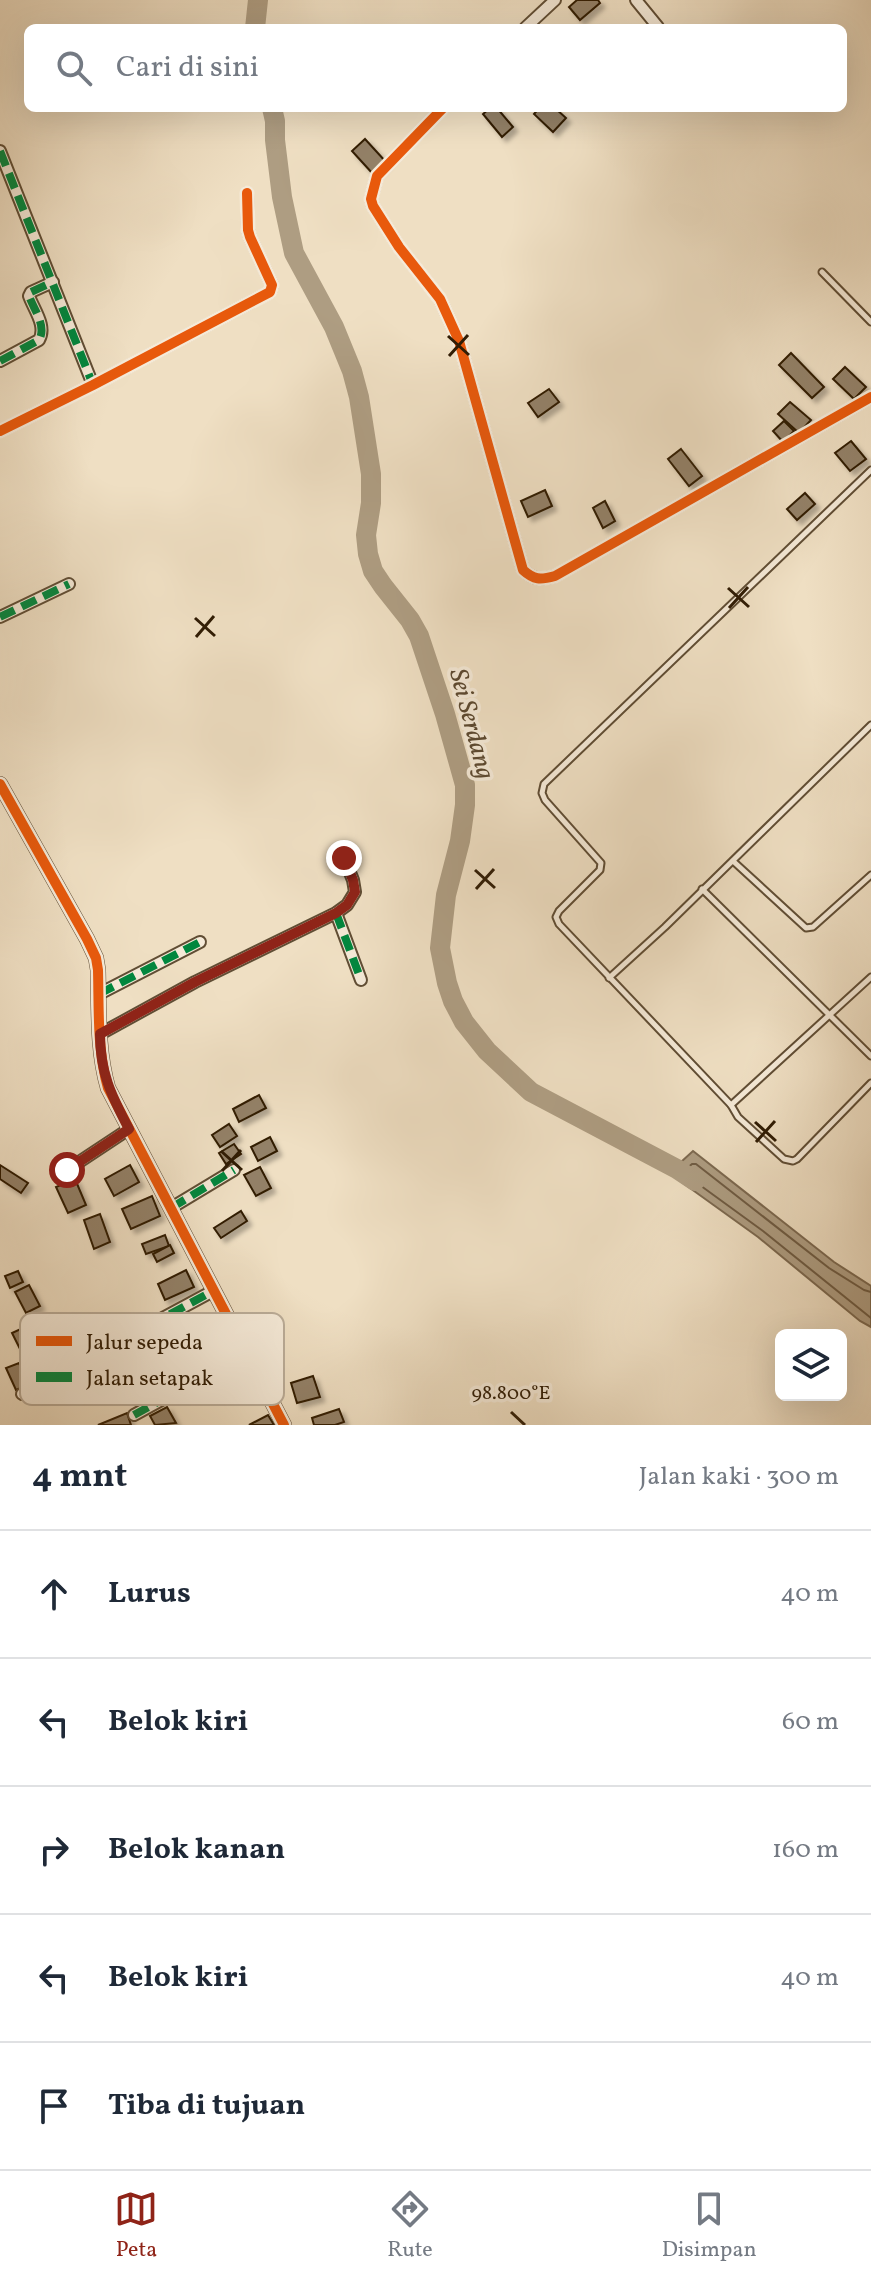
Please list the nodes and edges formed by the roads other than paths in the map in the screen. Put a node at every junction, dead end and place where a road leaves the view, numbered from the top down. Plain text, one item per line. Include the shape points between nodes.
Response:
1 (555, 0) edge
2 (636, 0) edge
3 (529, 24) edge
4 (656, 24) edge
5 (439, 112) edge
6 (0, 151) edge
7 (247, 193) dead end
8 (822, 272) dead end
9 (51, 283) junction
10 (871, 322) edge
11 (0, 361) edge
12 (93, 385) junction
13 (871, 397) edge
14 (0, 431) edge
15 (871, 470) edge
16 (69, 584) dead end
17 (0, 617) edge
18 (871, 725) edge
19 (2, 791) edge
20 (344, 858) dead end
21 (733, 861) junction
22 (871, 875) edge
23 (702, 889) junction
24 (336, 913) junction
25 (200, 942) dead end
26 (871, 977) edge
27 (609, 978) junction
28 (361, 980) dead end
29 (99, 994) junction
30 (829, 1016) junction
31 (100, 1034) junction
32 (871, 1056) edge
33 (871, 1083) edge
34 (731, 1105) junction
35 (129, 1129) junction
36 (67, 1170) dead end
37 (234, 1170) dead end
38 (171, 1208) junction
39 (213, 1291) junction
40 (172, 1313) edge
41 (225, 1313) edge
42 (152, 1405) edge
43 (274, 1405) edge
44 (134, 1415) dead end
45 (284, 1425) edge

1 - 3 street
2 - 4 street
5 - 13 street via 377,176 371,199 399,247 440,299 459,341 523,570 532,578 555,576
6 - 9 street
7 - 12 street via 248,230 272,285 270,292
8 - 10 lane
9 - 11 street via 29,297 43,328 39,340
9 - 12 street
12 - 14 street
15 - 27 lane via 544,784 545,800 601,863 556,920
16 - 17 street
18 - 21 lane
19 - 29 street via 87,939 96,958
20 - 24 street via 355,892
21 - 22 lane via 806,928
21 - 23 lane
23 - 27 lane
23 - 30 lane
24 - 28 street
24 - 31 street
25 - 29 street
26 - 30 lane
27 - 34 lane
29 - 31 street
30 - 32 lane
30 - 34 lane
31 - 35 street via 108,1088
33 - 34 lane via 793,1161 784,1159
35 - 36 street
35 - 38 street
37 - 38 street
38 - 39 street
39 - 40 street
39 - 41 street
42 - 44 street
43 - 45 street

